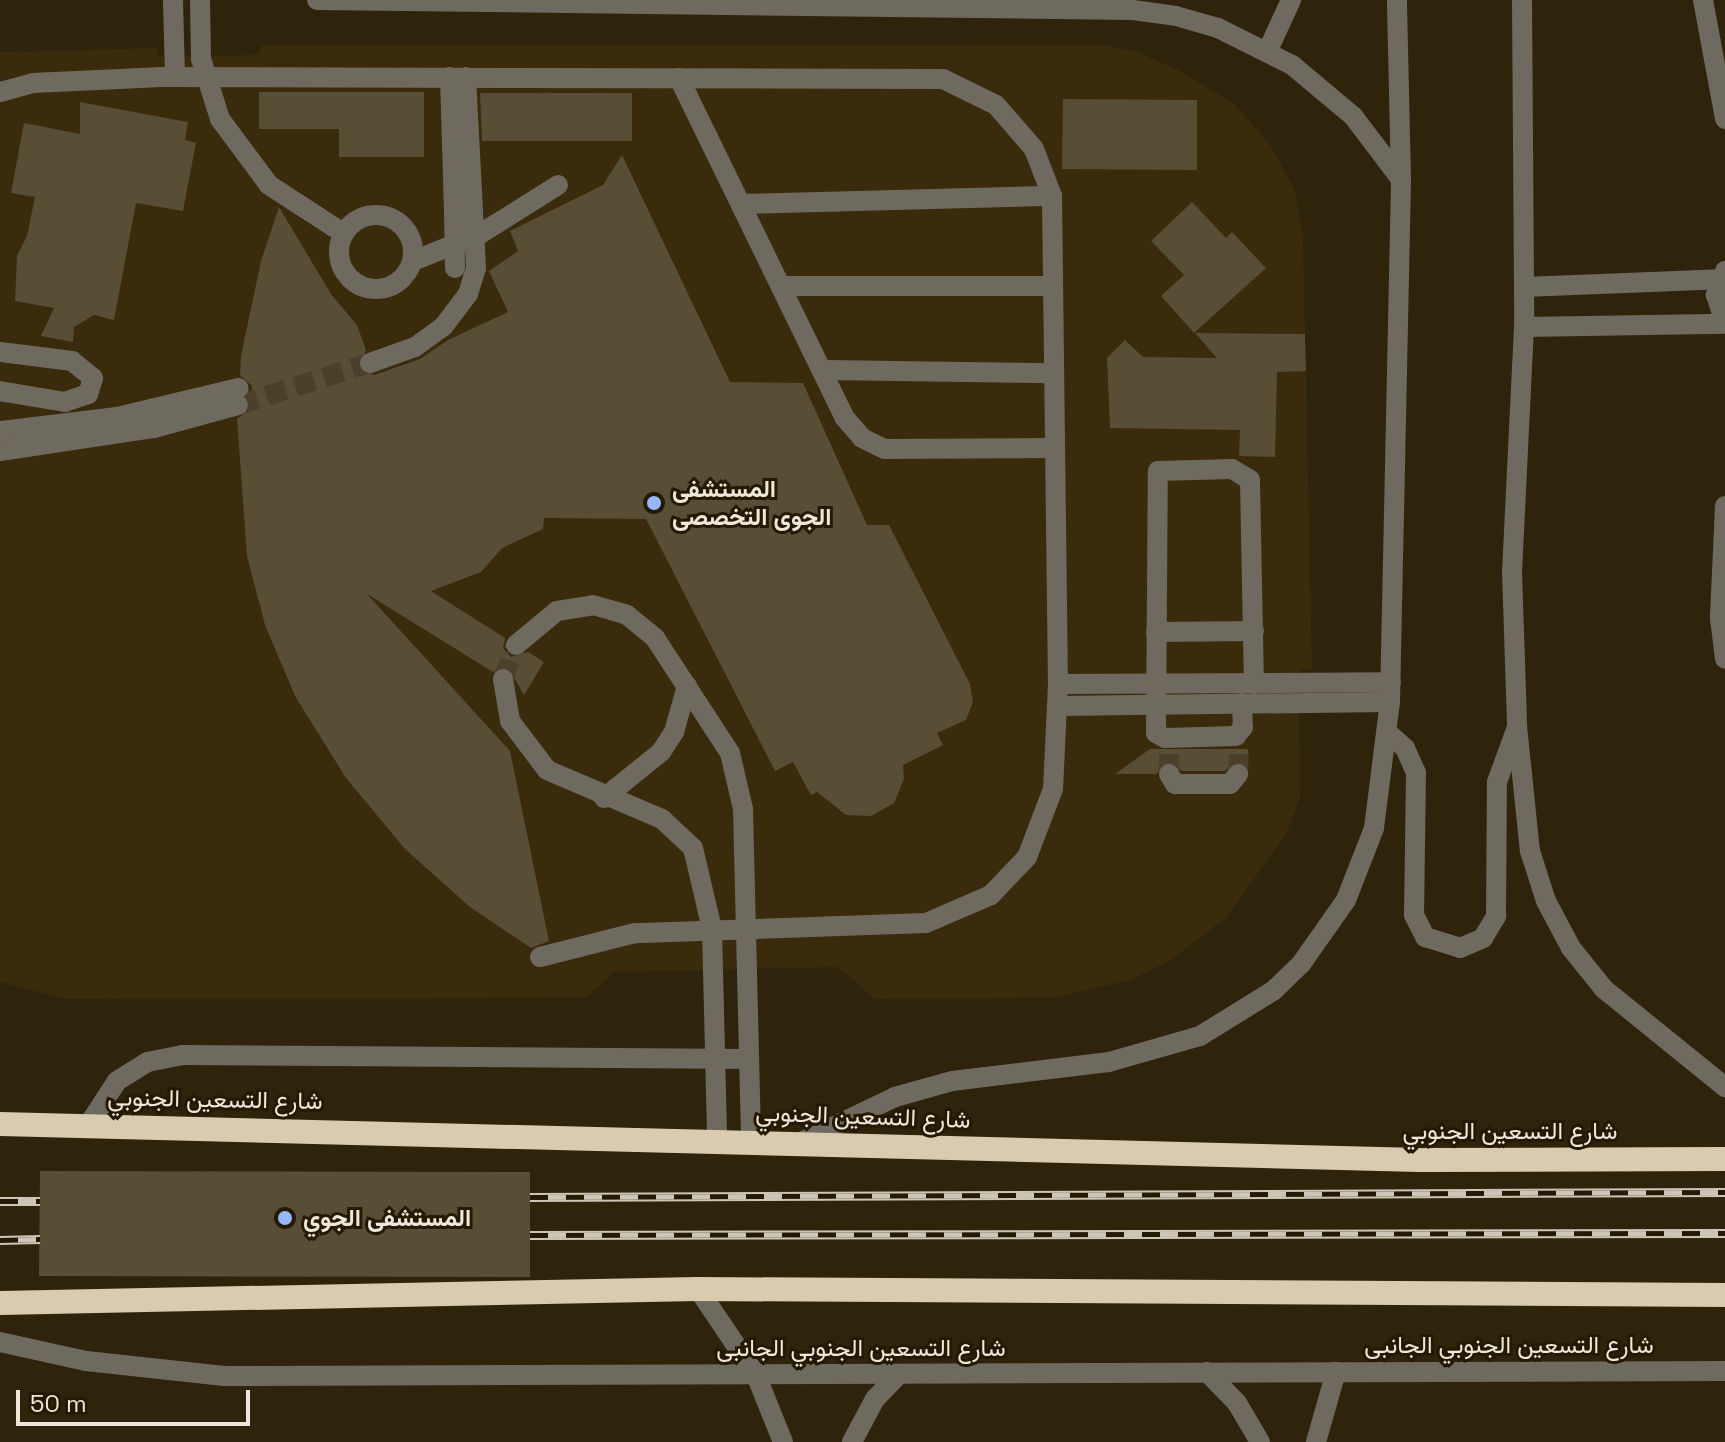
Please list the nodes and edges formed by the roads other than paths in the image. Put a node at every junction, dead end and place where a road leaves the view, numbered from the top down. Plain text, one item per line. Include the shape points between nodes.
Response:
1 (173, 0) edge
2 (200, 0) edge
3 (317, 0) edge
4 (1291, 0) edge
5 (1397, 0) edge
6 (1522, 0) edge
7 (1703, 0) edge
8 (1268, 50) junction
9 (175, 77) junction
10 (204, 77) junction
11 (458, 77) junction
12 (679, 78) junction
13 (0, 92) edge
14 (1725, 119) edge
15 (1401, 180) junction
16 (558, 185) dead end
17 (1052, 196) junction
18 (741, 204) junction
19 (343, 233) junction
20 (413, 261) junction
21 (1722, 275) edge
22 (783, 286) junction
23 (1053, 286) junction
24 (1524, 287) junction
25 (1725, 323) edge
26 (1524, 327) junction
27 (4, 354) edge
28 (370, 363) tunnel mouth
29 (825, 370) junction
30 (1054, 373) junction
31 (2, 391) edge
32 (0, 431) edge
33 (1055, 448) junction
34 (0, 451) edge
35 (1725, 506) edge
36 (1254, 631) junction
37 (1156, 632) junction
38 (516, 645) tunnel mouth
39 (1725, 659) edge
40 (503, 679) tunnel mouth
41 (1058, 684) junction
42 (1254, 684) junction
43 (687, 686) junction
44 (1390, 692) junction
45 (1156, 694) junction
46 (1242, 703) junction
47 (1057, 706) junction
48 (1517, 726) junction
49 (1387, 732) junction
50 (1169, 774) dead end
51 (1238, 774) dead end
52 (604, 798) junction
53 (747, 927) junction
54 (712, 929) junction
55 (540, 957) dead end
56 (715, 1059) junction
57 (749, 1059) junction
58 (1725, 1087) edge
59 (0, 1124) edge
60 (89, 1124) junction
61 (717, 1139) junction
62 (751, 1140) junction
63 (799, 1143) junction
64 (1725, 1159) edge
65 (698, 1289) junction
66 (1725, 1295) edge
67 (0, 1303) edge
68 (0, 1342) edge
69 (1725, 1371) edge
70 (1207, 1372) junction
71 (1336, 1372) junction
72 (756, 1375) junction
73 (898, 1375) junction
74 (783, 1442) edge
75 (852, 1442) edge
76 (1260, 1442) edge
77 (1316, 1442) edge

1 - 9 street
2 - 10 street
3 - 8 street via 1133,10 1218,28
4 - 8 street
5 - 15 street
6 - 24 street
7 - 14 street
8 - 15 street via 1353,116
9 - 10 street
9 - 13 street via 33,83
10 - 11 street
10 - 19 street via 220,119 258,173 291,204
11 - 12 street
11 - 28 street, bridge via 466,268 461,301 431,337
12 - 17 street via 943,79 971,90 1018,126 1034,149
12 - 18 street
15 - 44 street
16 - 20 street via 480,234
17 - 18 street
17 - 23 street
18 - 22 street
19 - 20 street via 366,215 392,218 410,236
19 - 20 street via 338,255 342,268 360,286 398,283
21 - 24 street
21 - 25 street via 1718,310
22 - 23 street
22 - 29 street
23 - 30 street
24 - 26 street
25 - 26 street
26 - 48 street via 1512,572
27 - 31 street
27 - 31 street via 72,361 89,370 92,386 79,400 65,402
29 - 30 street
29 - 33 street via 844,417 862,438 885,449
30 - 33 street
32 - 34 street via 238,397 154,428
33 - 41 street
35 - 39 street via 1720,604
36 - 37 street
36 - 37 street via 1250,480 1232,469 1158,471
36 - 42 street
37 - 45 street
38 - 43 street via 557,611 610,608 649,631
40 - 52 street via 510,721 531,755 564,781
41 - 45 street
41 - 47 street
42 - 44 street
42 - 45 street
43 - 52 street via 674,732 661,752
43 - 53 street via 730,753 741,787
44 - 46 street
44 - 49 street
45 - 46 street
45 - 46 street via 1156,733 1169,743 1239,742
45 - 47 street
47 - 53 street via 1047,812 1027,857 991,895 926,923
48 - 49 street via 1497,782 1496,916 1483,938 1460,948 1425,937 1414,915 1416,773 1405,748
48 - 58 street via 1530,851 1546,901 1571,948 1604,989
49 - 63 street via 1374,828 1346,900 1301,964 1242,1014 1156,1053 952,1081 895,1097
50 - 51 street via 1175,784 1230,784
52 - 54 street via 662,819 686,836 698,860
53 - 54 street
53 - 57 street
54 - 55 street via 606,937
54 - 56 street
56 - 57 street
56 - 60 street via 182,1055 147,1062 117,1081
56 - 61 street
57 - 62 street
59 - 60 highway, شارع التسعين الجنوبي
60 - 61 highway, شارع التسعين الجنوبي
61 - 62 highway, شارع التسعين الجنوبي
62 - 63 highway, شارع التسعين الجنوبي
63 - 64 highway, شارع التسعين الجنوبي via 1449,1160
65 - 66 highway
65 - 67 highway
65 - 72 street
68 - 72 street, شارع التسعين الجنوبي الجانبى via 86,1361 224,1376
69 - 71 street, شارع التسعين الجنوبي الجانبى
70 - 71 street, شارع التسعين الجنوبي الجانبى
70 - 73 street, شارع التسعين الجنوبي الجانبى
70 - 76 street via 1237,1403
71 - 77 street
72 - 73 street, شارع التسعين الجنوبي الجانبى
72 - 74 street
73 - 75 street via 875,1399

